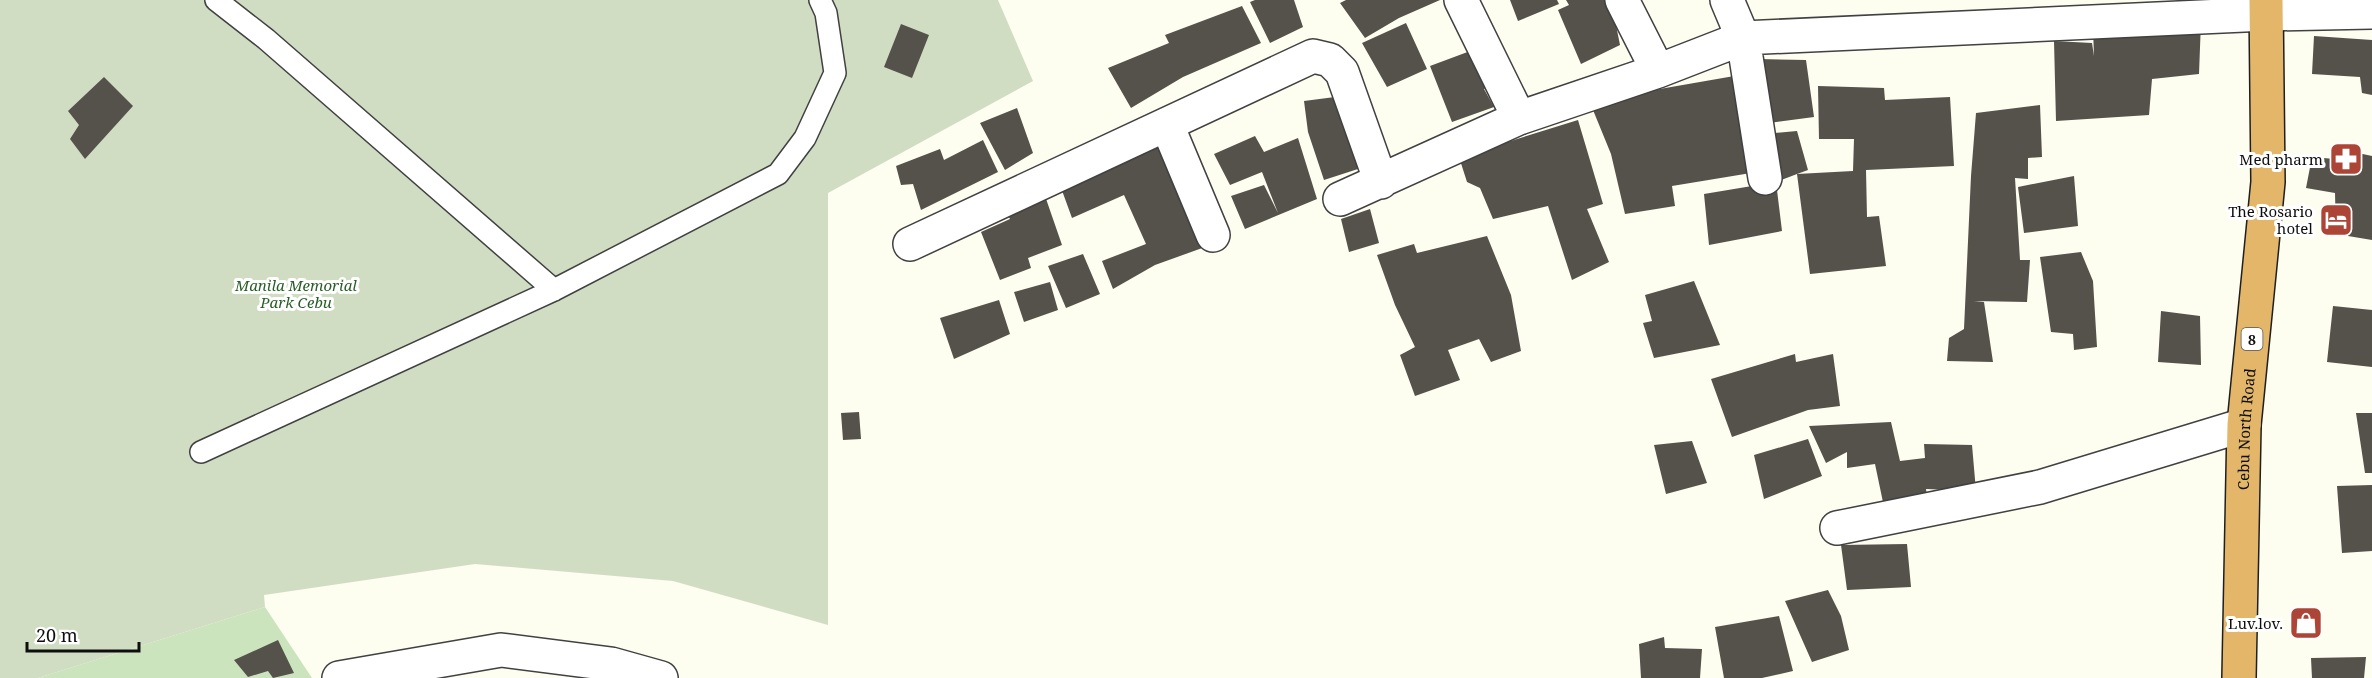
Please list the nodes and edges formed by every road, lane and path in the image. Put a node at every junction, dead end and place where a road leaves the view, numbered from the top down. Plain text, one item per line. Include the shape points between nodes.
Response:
1 (216, 0) edge
2 (820, 0) edge
3 (1461, 0) edge
4 (1622, 0) edge
5 (1727, 0) edge
6 (2266, 7) edge
7 (2372, 12) edge
8 (1743, 38) junction
9 (1658, 71) junction
10 (1520, 118) junction
11 (1167, 125) junction
12 (1765, 178) dead end
13 (1381, 182) junction
14 (1340, 199) dead end
15 (1213, 235) dead end
16 (910, 244) dead end
17 (554, 290) junction
18 (2244, 425) junction
19 (201, 452) dead end
20 (1837, 528) dead end
21 (339, 678) edge
22 (661, 678) edge
23 (2239, 678) edge

1 - 17 lane
2 - 17 lane via 826,13 835,73 805,138 778,174
3 - 10 street
4 - 9 street
5 - 8 street
6 - 7 street
6 - 8 street
6 - 18 highway, Cebu North Road / 8 via 2268,182
8 - 9 street
8 - 12 street
9 - 10 street
10 - 13 street
11 - 13 street via 1313,56 1330,60 1342,72
11 - 15 street
11 - 16 street
13 - 14 street
17 - 19 lane
18 - 20 street via 2040,487
18 - 23 highway, Cebu North Road / 8
21 - 22 street via 501,650 612,664

